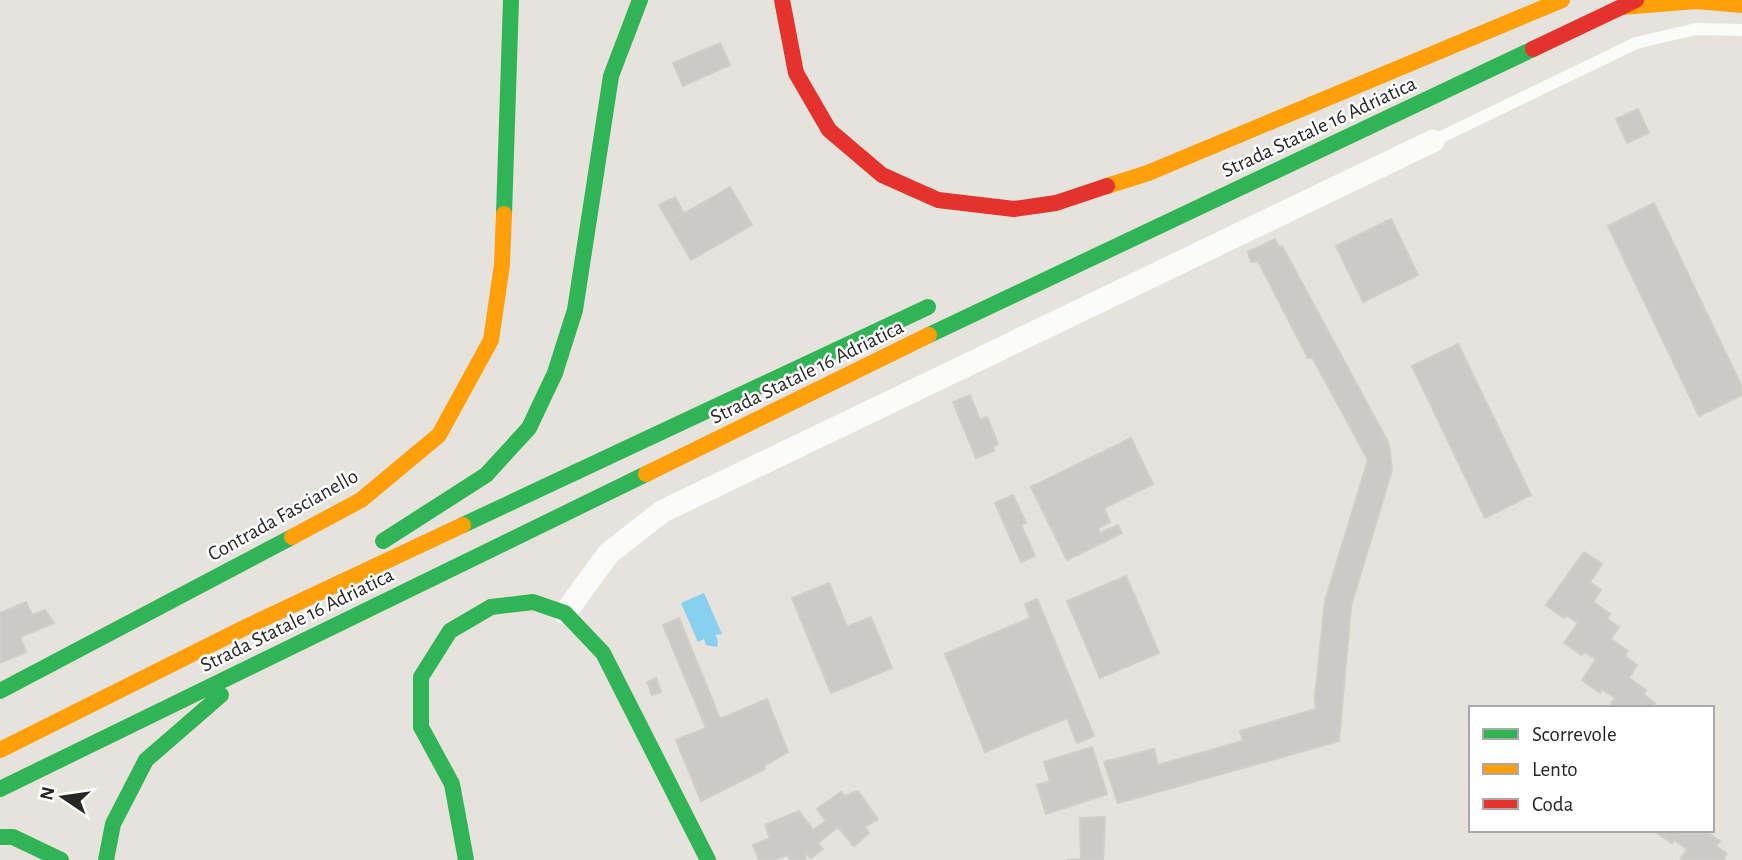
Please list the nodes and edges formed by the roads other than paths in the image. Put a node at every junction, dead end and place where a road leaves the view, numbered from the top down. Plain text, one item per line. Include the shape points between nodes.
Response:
1 (511, 0) edge
2 (640, 0) edge
3 (782, 0) edge
4 (1562, 0) edge
5 (1579, 0) edge
6 (1629, 4) edge
7 (1742, 5) edge
8 (1742, 30) edge
9 (1381, 93) dead end
10 (1433, 141) joint
11 (945, 299) dead end
12 (565, 614) junction
13 (248, 626) junction
14 (260, 661) junction
15 (0, 691) edge
16 (0, 750) edge
17 (0, 789) edge
18 (0, 836) edge
19 (61, 860) edge
20 (106, 860) edge
21 (466, 860) edge
22 (708, 860) edge

1 - 15 main road, Contrada Fascianello via 502,265 491,340 439,435 360,500
2 - 13 main road via 611,76 575,310 555,373 529,428 486,475
3 - 4 main road via 796,73 829,130 881,175 938,200 1014,209 1056,202 1148,173
5 - 9 main road, Strada Statale 16 Adriatica
6 - 7 main road via 1696,1
6 - 14 main road, Strada Statale 16 Adriatica via 965,318
8 - 10 lane via 1696,29 1636,43
10 - 12 street via 663,511 609,553
11 - 13 main road, Strada Statale 16 Adriatica
12 - 21 main road via 533,602 491,607 450,631 421,677 421,727 452,784
12 - 22 main road via 603,653
13 - 16 main road, Strada Statale 16 Adriatica
14 - 17 main road, Strada Statale 16 Adriatica
14 - 20 main road via 146,760 113,824
18 - 19 main road via 13,837

